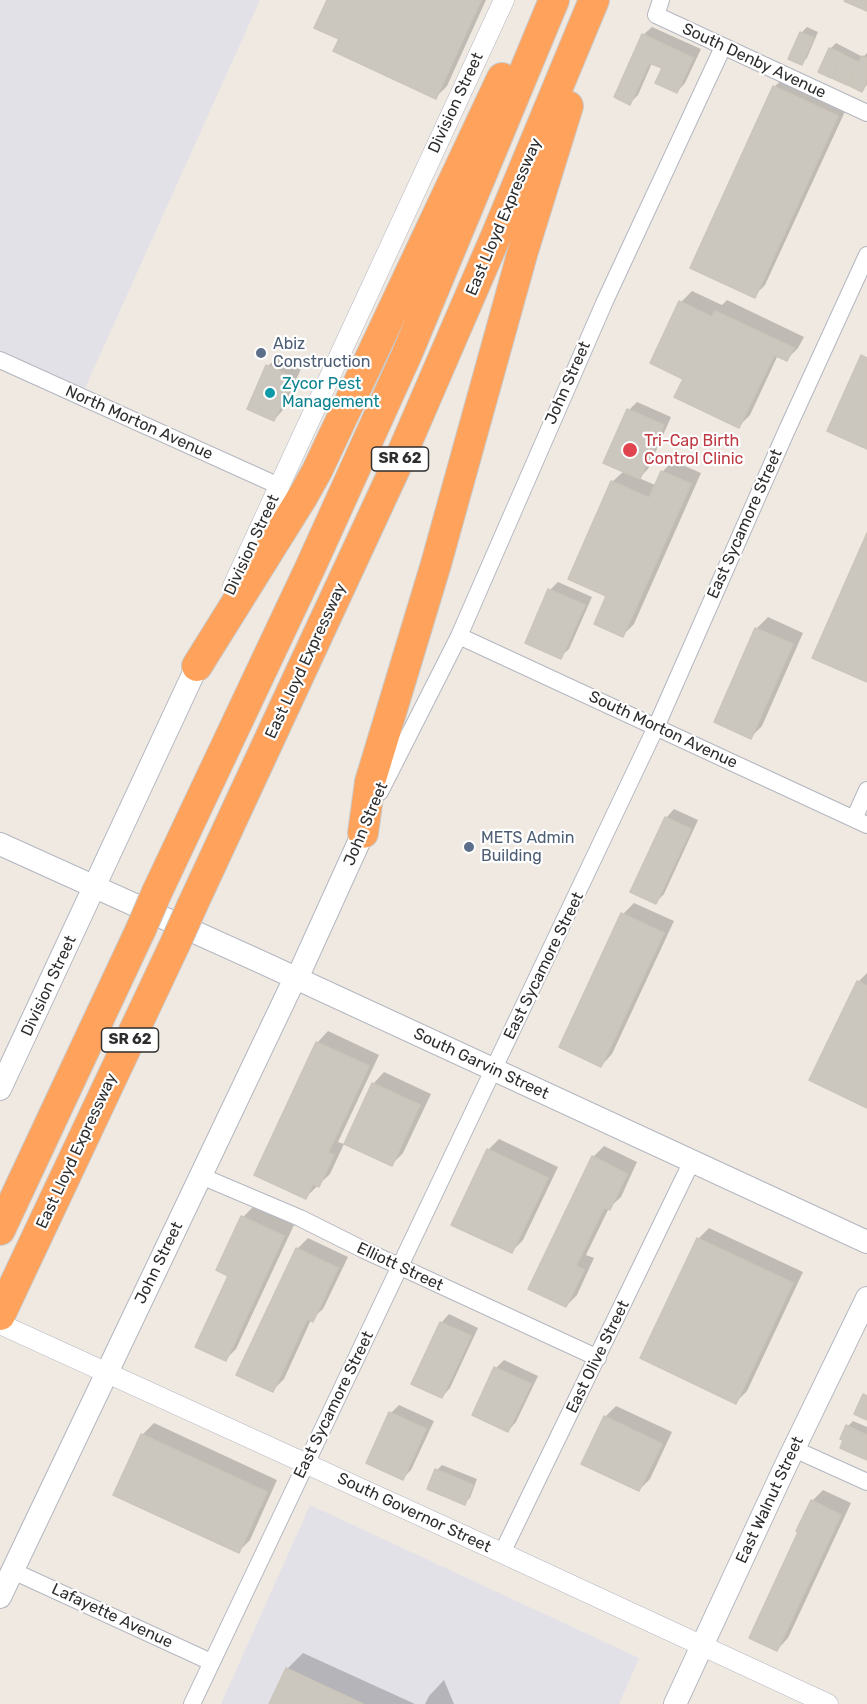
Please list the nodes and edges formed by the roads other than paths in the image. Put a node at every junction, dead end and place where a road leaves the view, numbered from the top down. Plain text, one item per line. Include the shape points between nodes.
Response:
1 (504, 0) edge
2 (547, 0) edge
3 (555, 0) edge
4 (661, 0) edge
5 (593, 3) edge
6 (723, 47) junction
7 (867, 113) edge
8 (867, 255) edge
9 (0, 360) edge
10 (279, 486) junction
11 (459, 636) junction
12 (197, 666) junction
13 (656, 727) junction
14 (867, 790) edge
15 (861, 822) edge
16 (363, 833) junction
17 (0, 844) edge
18 (94, 887) junction
19 (295, 978) junction
20 (494, 1070) junction
21 (0, 1089) edge
22 (692, 1161) junction
23 (201, 1176) junction
24 (0, 1230) edge
25 (867, 1242) edge
26 (400, 1268) junction
27 (867, 1298) edge
28 (0, 1315) edge
29 (0, 1324) edge
30 (598, 1358) junction
31 (107, 1372) junction
32 (794, 1449) junction
33 (306, 1463) junction
34 (867, 1482) edge
35 (502, 1553) junction
36 (13, 1571) junction
37 (0, 1597) edge
38 (703, 1646) junction
39 (211, 1662) junction
40 (192, 1704) edge
41 (675, 1704) edge
42 (828, 1704) edge

1 - 10 street, Division Street
2 - 12 highway via 509,62 317,471
3 - 24 highway, SR 62, bridge via 407,354
4 - 6 street, South Denby Avenue via 656,15
5 - 16 highway via 566,118 523,251 436,564 370,782
5 - 28 highway, East Lloyd Expressway / SR 62, bridge via 400,458
6 - 7 street, South Denby Avenue
6 - 11 street, John Street via 600,311
8 - 13 street, East Sycamore Street
9 - 10 street, North Morton Avenue
10 - 12 street, Division Street
11 - 13 street, South Morton Avenue
11 - 16 street, John Street via 397,755
12 - 18 main road, Division Street
13 - 15 street, South Morton Avenue
13 - 20 street, East Sycamore Street
14 - 15 street
16 - 19 main road, John Street
17 - 18 main road, South Garvin Street
18 - 19 main road, South Garvin Street
18 - 21 main road, Division Street
19 - 20 main road, South Garvin Street
19 - 23 main road, John Street
20 - 22 main road, South Garvin Street
20 - 26 street, East Sycamore Street
22 - 25 main road, South Garvin Street
22 - 30 street, East Olive Street
23 - 26 street, Elliott Street via 300,1218
23 - 31 main road, John Street
26 - 30 street, Elliott Street
26 - 33 street, East Sycamore Street
27 - 32 main road, East Walnut Street
29 - 31 street, South Governor Street
30 - 35 street, East Olive Street
31 - 33 street, South Governor Street
31 - 36 main road, John Street
32 - 34 street
32 - 38 main road, East Walnut Street
33 - 35 street, South Governor Street
33 - 39 street, East Sycamore Street
35 - 38 street, South Governor Street
36 - 37 main road, John Street
36 - 39 street, Lafayette Avenue
38 - 41 main road, East Walnut Street
38 - 42 street, South Governor Street
39 - 40 street, East Sycamore Street

